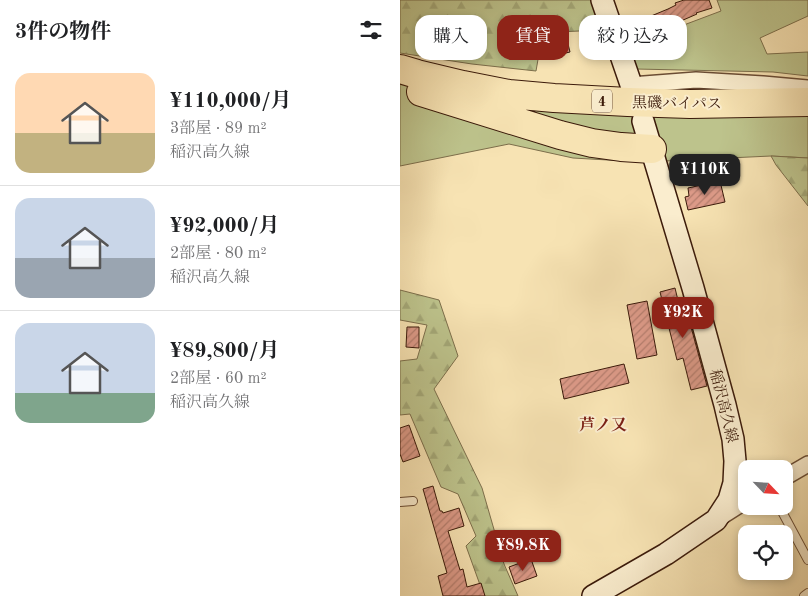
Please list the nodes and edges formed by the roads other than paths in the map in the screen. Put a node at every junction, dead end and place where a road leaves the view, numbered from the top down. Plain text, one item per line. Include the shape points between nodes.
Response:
1 (602, 0) edge
2 (400, 58) edge
3 (400, 68) edge
4 (400, 86) edge
5 (808, 88) edge
6 (633, 90) junction
7 (808, 102) edge
8 (643, 121) dead end
9 (652, 148) junction
10 (808, 464) edge
11 (793, 473) edge
12 (413, 501) dead end
13 (400, 502) edge
14 (738, 506) edge
15 (784, 515) edge
16 (716, 520) junction
17 (808, 560) edge
18 (808, 593) edge
19 (593, 596) edge
20 (804, 596) edge

1 - 6 main road
2 - 6 highway, 4
3 - 7 highway, 黒磯バイパス / 4 via 463,85 554,98 690,104
4 - 9 highway via 560,136 621,147
5 - 6 street via 696,80
8 - 9 main road, 稲沢高久線
9 - 16 main road, 稲沢高久線 via 733,439 734,483 729,500
10 - 11 street
12 - 13 lane
14 - 16 street
15 - 17 lane
16 - 19 main road, 稲沢高久線 via 666,554
18 - 20 lane

